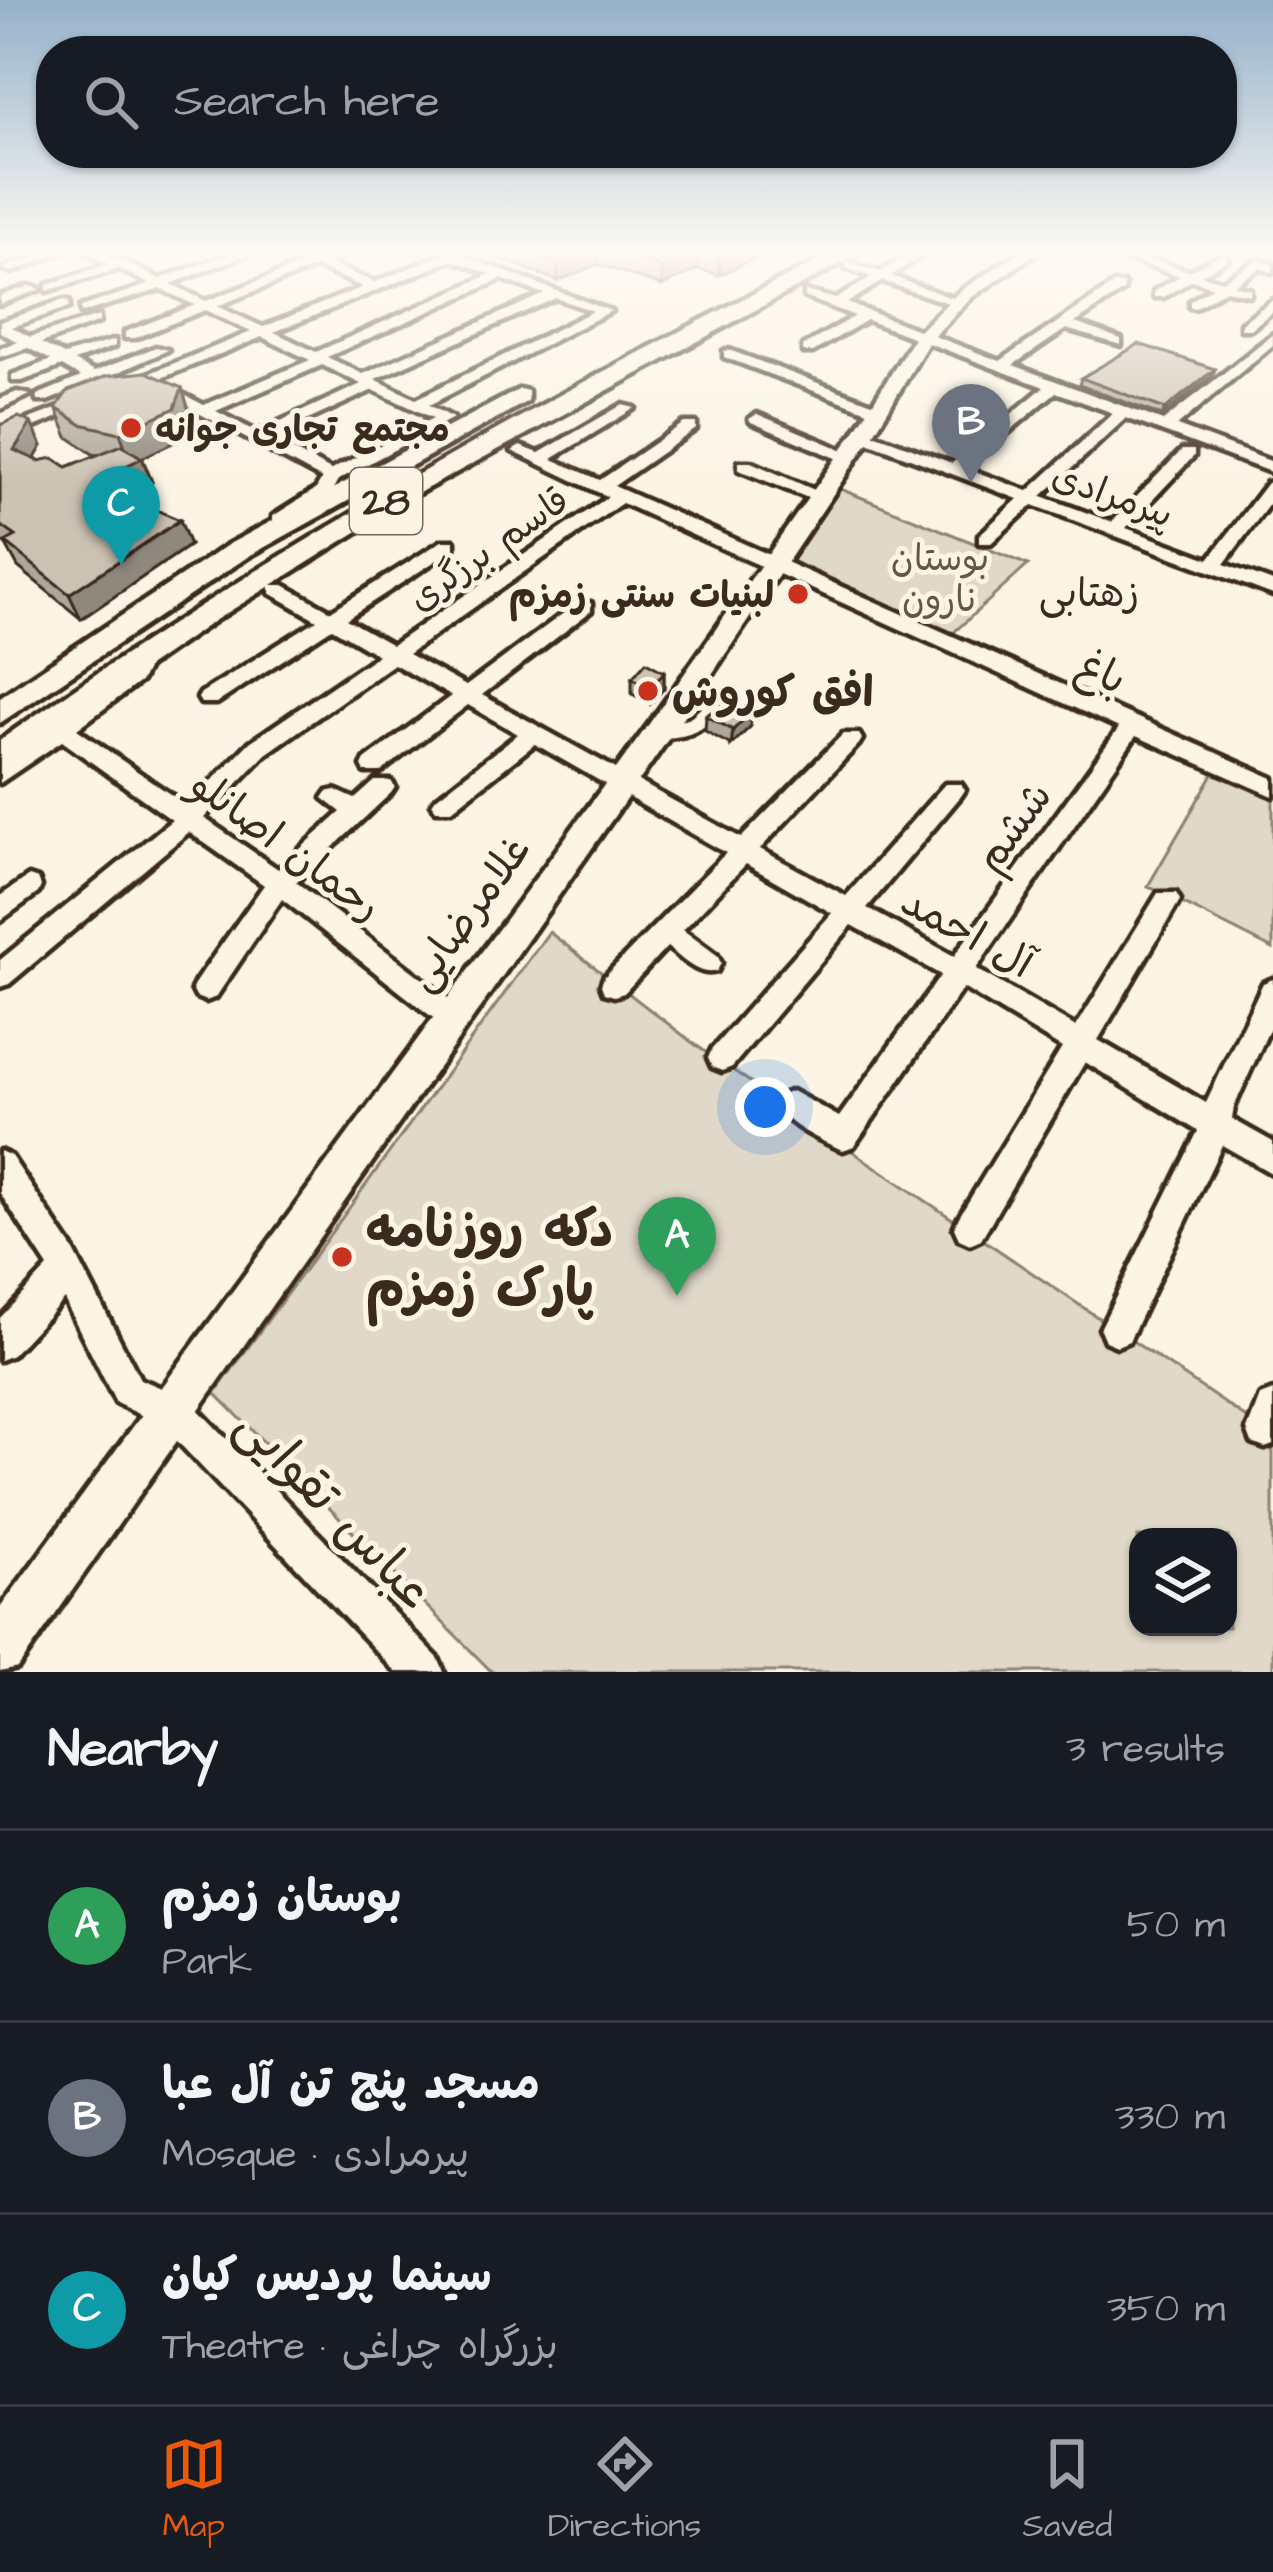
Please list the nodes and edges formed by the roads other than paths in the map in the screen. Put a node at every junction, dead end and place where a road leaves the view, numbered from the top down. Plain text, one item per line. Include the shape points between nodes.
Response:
1 (6, 330) edge
2 (55, 330) edge
3 (143, 330) edge
4 (380, 330) edge
5 (478, 330) edge
6 (566, 330) edge
7 (650, 330) edge
8 (677, 330) edge
9 (841, 330) edge
10 (905, 330) edge
11 (930, 330) edge
12 (1055, 330) edge
13 (1081, 330) edge
14 (1120, 330) edge
15 (261, 331) joint
16 (130, 335) dead end
17 (923, 337) junction
18 (1273, 338) edge
19 (28, 342) junction
20 (110, 343) dead end
21 (161, 350) dead end
22 (808, 350) dead end
23 (0, 353) edge
24 (729, 354) dead end
25 (319, 358) junction
26 (63, 360) junction
27 (1002, 366) junction
28 (174, 368) junction
29 (91, 376) junction
30 (369, 381) junction
31 (1054, 386) junction
32 (164, 388) junction
33 (117, 391) junction
34 (43, 398) dead end
35 (0, 404) edge
36 (418, 404) junction
37 (627, 408) dead end
38 (205, 410) junction
39 (878, 410) junction
40 (1124, 412) junction
41 (757, 419) dead end
42 (690, 426) dead end
43 (1165, 428) junction
44 (863, 435) junction
45 (257, 438) junction
46 (0, 439) edge
47 (520, 451) dead end
48 (1188, 453) dead end
49 (847, 457) junction
50 (539, 460) junction
51 (745, 466) dead end
52 (1273, 469) edge
53 (954, 470) junction
54 (331, 477) junction
55 (1273, 487) edge
56 (600, 488) junction
57 (819, 496) junction
58 (620, 497) junction
59 (1030, 498) junction
60 (1115, 530) junction
61 (258, 536) junction
62 (985, 539) dead end
63 (448, 545) dead end
64 (769, 565) junction
65 (1213, 566) junction
66 (278, 589) dead end
67 (1273, 589) edge
68 (584, 607) dead end
69 (334, 620) junction
70 (147, 648) junction
71 (394, 654) junction
72 (469, 696) junction
73 (208, 698) dead end
74 (0, 712) edge
75 (1131, 727) junction
76 (535, 733) junction
77 (68, 735) junction
78 (850, 739) dead end
79 (0, 757) edge
80 (0, 775) edge
81 (620, 781) junction
82 (1273, 788) edge
83 (953, 790) dead end
84 (444, 805) dead end
85 (189, 819) junction
86 (745, 852) junction
87 (279, 883) junction
88 (29, 886) dead end
89 (1167, 900) dead end
90 (845, 910) junction
91 (0, 911) edge
92 (668, 933) junction
93 (708, 963) dead end
94 (957, 971) junction
95 (0, 976) edge
96 (614, 985) dead end
97 (206, 989) dead end
98 (1273, 991) edge
99 (451, 1016) junction
100 (1081, 1042) junction
101 (722, 1058) dead end
102 (792, 1105) dead end
103 (1217, 1124) junction
104 (1273, 1159) edge
105 (2, 1174) edge
106 (970, 1228) dead end
107 (68, 1271) junction
108 (1117, 1329) dead end
109 (0, 1343) edge
110 (175, 1412) junction
111 (0, 1650) edge
112 (424, 1672) edge

1 - 19 street
2 - 19 street
3 - 16 street
4 - 25 street
5 - 30 street
6 - 36 street
7 - 61 highway, 28
8 - 70 highway, 28
9 - 22 street
10 - 17 street
11 - 17 main road, غلامرضایی
12 - 27 street
13 - 14 street via 1110,340
15 - 25 street
15 - 28 street
17 - 27 street
17 - 39 main road, غلامرضایی
18 - 43 street
19 - 23 street
19 - 26 street
20 - 26 street
21 - 29 street
24 - 39 street
25 - 30 street
25 - 38 street
26 - 29 street
26 - 35 street
27 - 31 street
28 - 32 street
28 - 33 street
29 - 33 street
29 - 34 street
30 - 36 street
30 - 45 street
31 - 40 street
31 - 53 street
32 - 38 street
32 - 46 street
33 - 46 street
36 - 54 street via 444,420
37 - 50 street
38 - 45 street
39 - 44 main road, غلامرضایی
40 - 43 street
40 - 59 street
41 - 49 street
42 - 56 street
43 - 52 street
44 - 49 main road, غلامرضایی
44 - 53 street, پیرمرادی
45 - 54 street
47 - 50 street, باغ
48 - 60 street
49 - 57 main road, غلامرضایی
50 - 56 street, باغ
51 - 57 street
53 - 59 street, پیرمرادی
54 - 61 street via 323,492
55 - 65 street
56 - 58 street, باغ
57 - 64 main road, غلامرضایی
58 - 64 street, باغ
58 - 71 street, قاسم برزگری
59 - 60 street, پیرمرادی
59 - 62 street
60 - 65 street, پیرمرادی
61 - 74 highway, 28
63 - 69 street
64 - 75 street, باغ
64 - 81 main road, غلامرضایی
65 - 67 street, پیرمرادی
66 - 69 street, آل احمد
68 - 72 street
69 - 71 street, آل احمد
69 - 73 street
70 - 77 street via 134,676
70 - 79 highway, 28
71 - 72 street, آل احمد
71 - 85 street, قاسم برزگری via 258,748
72 - 76 street, آل احمد
72 - 87 street via 346,804
75 - 82 street, باغ
75 - 94 street, ششم
76 - 81 street, آل احمد
76 - 84 street
77 - 80 street
77 - 85 street, رحمان اصانلو
78 - 86 street
81 - 86 street, آل احمد
81 - 99 main road, غلامرضایی
83 - 90 street
85 - 87 street, رحمان اصانلو
85 - 95 street, قاسم برزگری
86 - 90 street, آل احمد
86 - 92 street
87 - 97 street
87 - 99 street, رحمان اصانلو
88 - 91 street
89 - 100 street
90 - 94 street, آل احمد
90 - 101 street
92 - 93 street
92 - 96 street
94 - 100 street, آل احمد
94 - 102 street, ششم via 843,1136
98 - 103 street
99 - 110 main road, غلامرضایی
100 - 103 street, آل احمد
100 - 106 street
103 - 104 street, آل احمد
103 - 108 street
105 - 107 street, عباس تقوایی
107 - 109 street
107 - 110 street, عباس تقوایی via 128,1391
110 - 111 main road, غلامرضایی
110 - 112 street, عباس تقوایی

